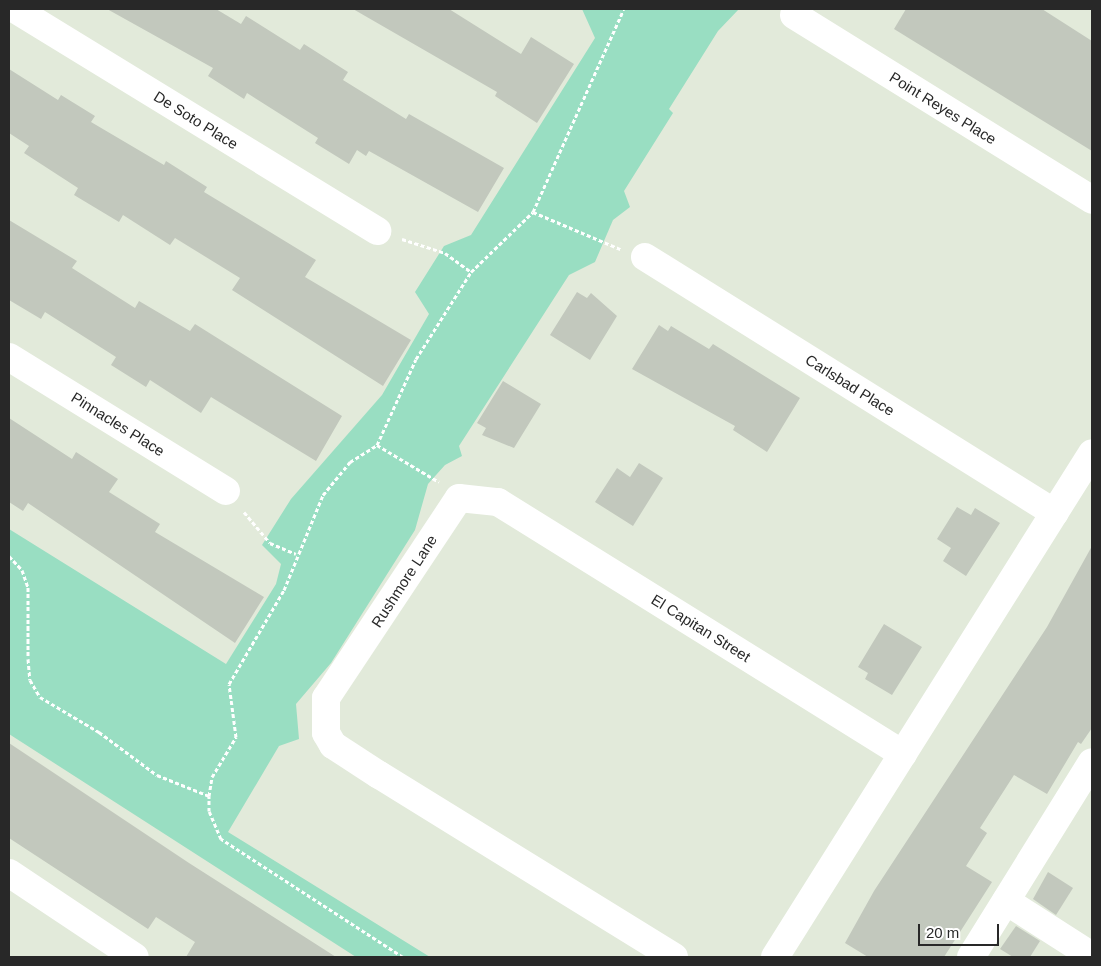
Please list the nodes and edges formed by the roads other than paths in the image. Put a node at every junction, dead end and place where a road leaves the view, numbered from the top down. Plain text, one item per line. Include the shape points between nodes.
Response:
1 (15, 9) edge
2 (794, 15) dead end
3 (1092, 200) edge
4 (376, 231) road end
5 (645, 257) road end
6 (9, 356) edge
7 (1092, 453) edge
8 (226, 491) road end
9 (498, 502) joint
10 (1055, 513) junction
11 (903, 754) junction
12 (1092, 762) edge
13 (9, 874) edge
14 (1006, 901) junction
15 (1092, 956) edge
16 (135, 957) edge
17 (674, 957) edge
18 (775, 957) edge
19 (971, 957) edge

1 - 4 street, De Soto Place
2 - 3 street, Point Reyes Place
5 - 10 street, Carlsbad Place
6 - 8 street, Pinnacles Place
7 - 10 street
9 - 11 street, El Capitan Street
9 - 17 street, Rushmore Lane via 459,498 326,698 323,717 333,745
10 - 11 street
11 - 18 street
12 - 14 street
13 - 16 street
14 - 15 street
14 - 19 street

